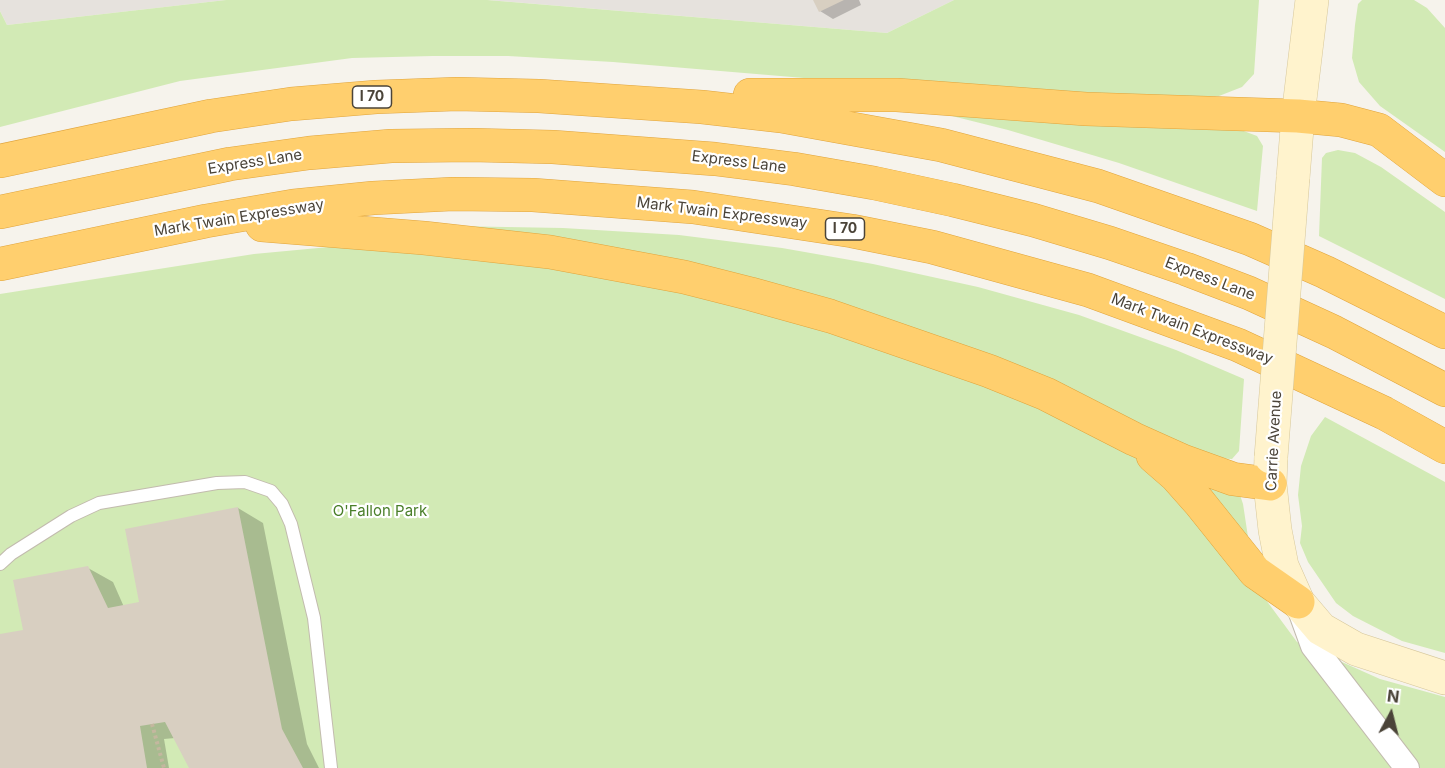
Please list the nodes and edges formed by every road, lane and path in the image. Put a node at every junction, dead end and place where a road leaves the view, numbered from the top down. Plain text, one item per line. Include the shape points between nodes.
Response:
1 (1313, 1) edge
2 (619, 100) junction
3 (1298, 116) junction
4 (0, 161) edge
5 (1445, 180) edge
6 (0, 212) edge
7 (206, 220) junction
8 (0, 264) edge
9 (1445, 332) edge
10 (1445, 390) edge
11 (1134, 439) junction
12 (1445, 447) edge
13 (1270, 470) junction
14 (0, 564) edge
15 (1298, 602) junction
16 (1445, 678) edge
17 (152, 724) dead end
18 (164, 768) edge
19 (331, 768) edge
20 (1407, 768) edge

1 - 3 main road, Carrie Avenue
2 - 3 highway via 759,94 897,95 1086,109
2 - 4 highway, I 70 via 457,94 291,104 211,116
2 - 9 highway, I 70 via 702,106 860,129 941,145 1076,180 1250,239
3 - 5 highway via 1341,120 1379,130
3 - 13 main road, Carrie Avenue, bridge
6 - 10 highway, Express Lane via 230,164 391,146 553,147 715,159 874,183 1021,217 1110,243 1249,293
7 - 8 highway, Mark Twain Expressway / I 70
7 - 11 highway via 550,252 684,276 830,316 923,348 1046,394
7 - 12 highway, Mark Twain Expressway / I 70 via 373,198 521,195 693,207 852,231 932,246 1010,267 1163,317 1314,379
11 - 13 highway via 1233,479
11 - 15 highway via 1176,476 1255,572
13 - 15 main road, Carrie Avenue via 1282,566
14 - 19 lane via 71,516 99,503 217,483 245,482 271,491 291,524 314,618
15 - 16 main road, Carrie Avenue via 1321,629 1356,649
15 - 20 street via 1313,646
17 - 18 path

